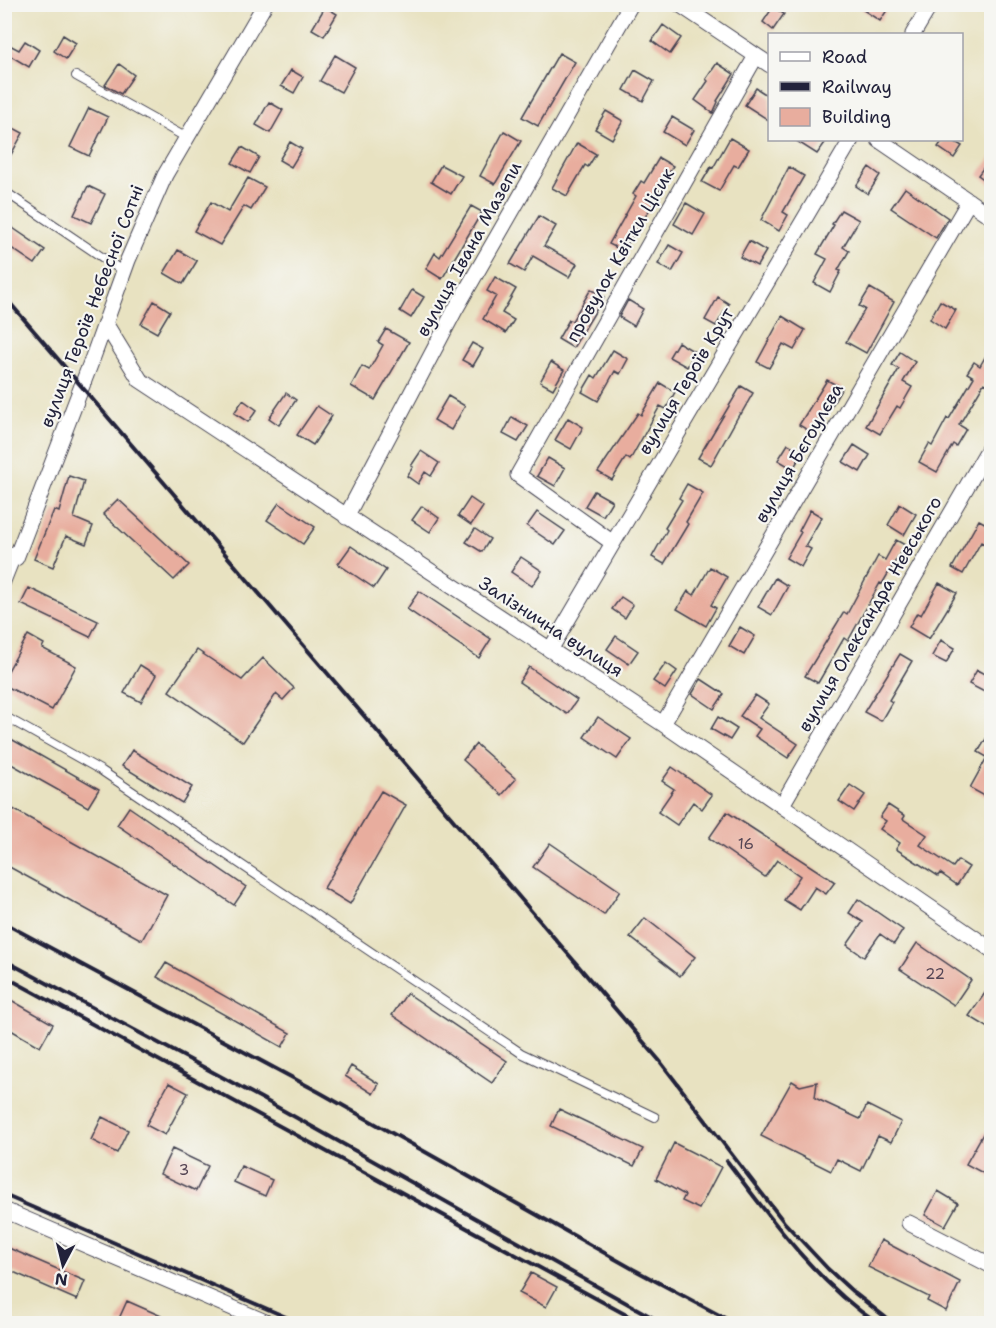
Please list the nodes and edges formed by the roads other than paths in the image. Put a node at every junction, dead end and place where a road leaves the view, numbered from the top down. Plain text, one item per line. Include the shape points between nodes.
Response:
1 (265, 4) edge
2 (631, 4) edge
3 (679, 4) edge
4 (931, 4) edge
5 (914, 33) edge
6 (756, 56) junction
7 (768, 64) edge
8 (76, 76) dead end
9 (187, 138) junction
10 (850, 141) edge
11 (880, 141) edge
12 (4, 191) edge
13 (969, 201) junction
14 (992, 217) edge
15 (124, 272) junction
16 (105, 323) junction
17 (992, 443) edge
18 (346, 517) junction
19 (613, 543) junction
20 (10, 555) edge
21 (4, 588) edge
22 (550, 650) junction
23 (4, 716) edge
24 (663, 724) junction
25 (782, 804) junction
26 (992, 950) edge
27 (655, 1118) dead end
28 (4, 1210) edge
29 (909, 1222) dead end
30 (992, 1266) edge
31 (270, 1323) edge

1 - 9 street, вулиця Героїв Небесної Сотні
2 - 18 street, вулиця Івана Мазепи via 456,310
3 - 6 street
4 - 5 street
6 - 7 street
6 - 19 street, провулок Квітки Цісик via 518,475
8 - 9 lane
9 - 15 street, вулиця Героїв Небесної Сотні via 165,176
10 - 19 street, вулиця Героїв Крут
11 - 13 street
12 - 15 lane
13 - 14 street
13 - 24 street, вулиця Бєгоулєва
15 - 16 street, вулиця Героїв Небесної Сотні
16 - 18 street, Залізнична вулиця via 140,380
16 - 20 street, вулиця Героїв Небесної Сотні
17 - 25 street, вулиця Олександра Невського
18 - 22 street, Залізнична вулиця
19 - 22 street, вулиця Героїв Крут
20 - 21 lane
22 - 24 street, Залізнична вулиця
23 - 27 lane via 102,771 521,1053
24 - 25 street, Залізнична вулиця
25 - 26 street, Залізнична вулиця
28 - 31 street
29 - 30 street

